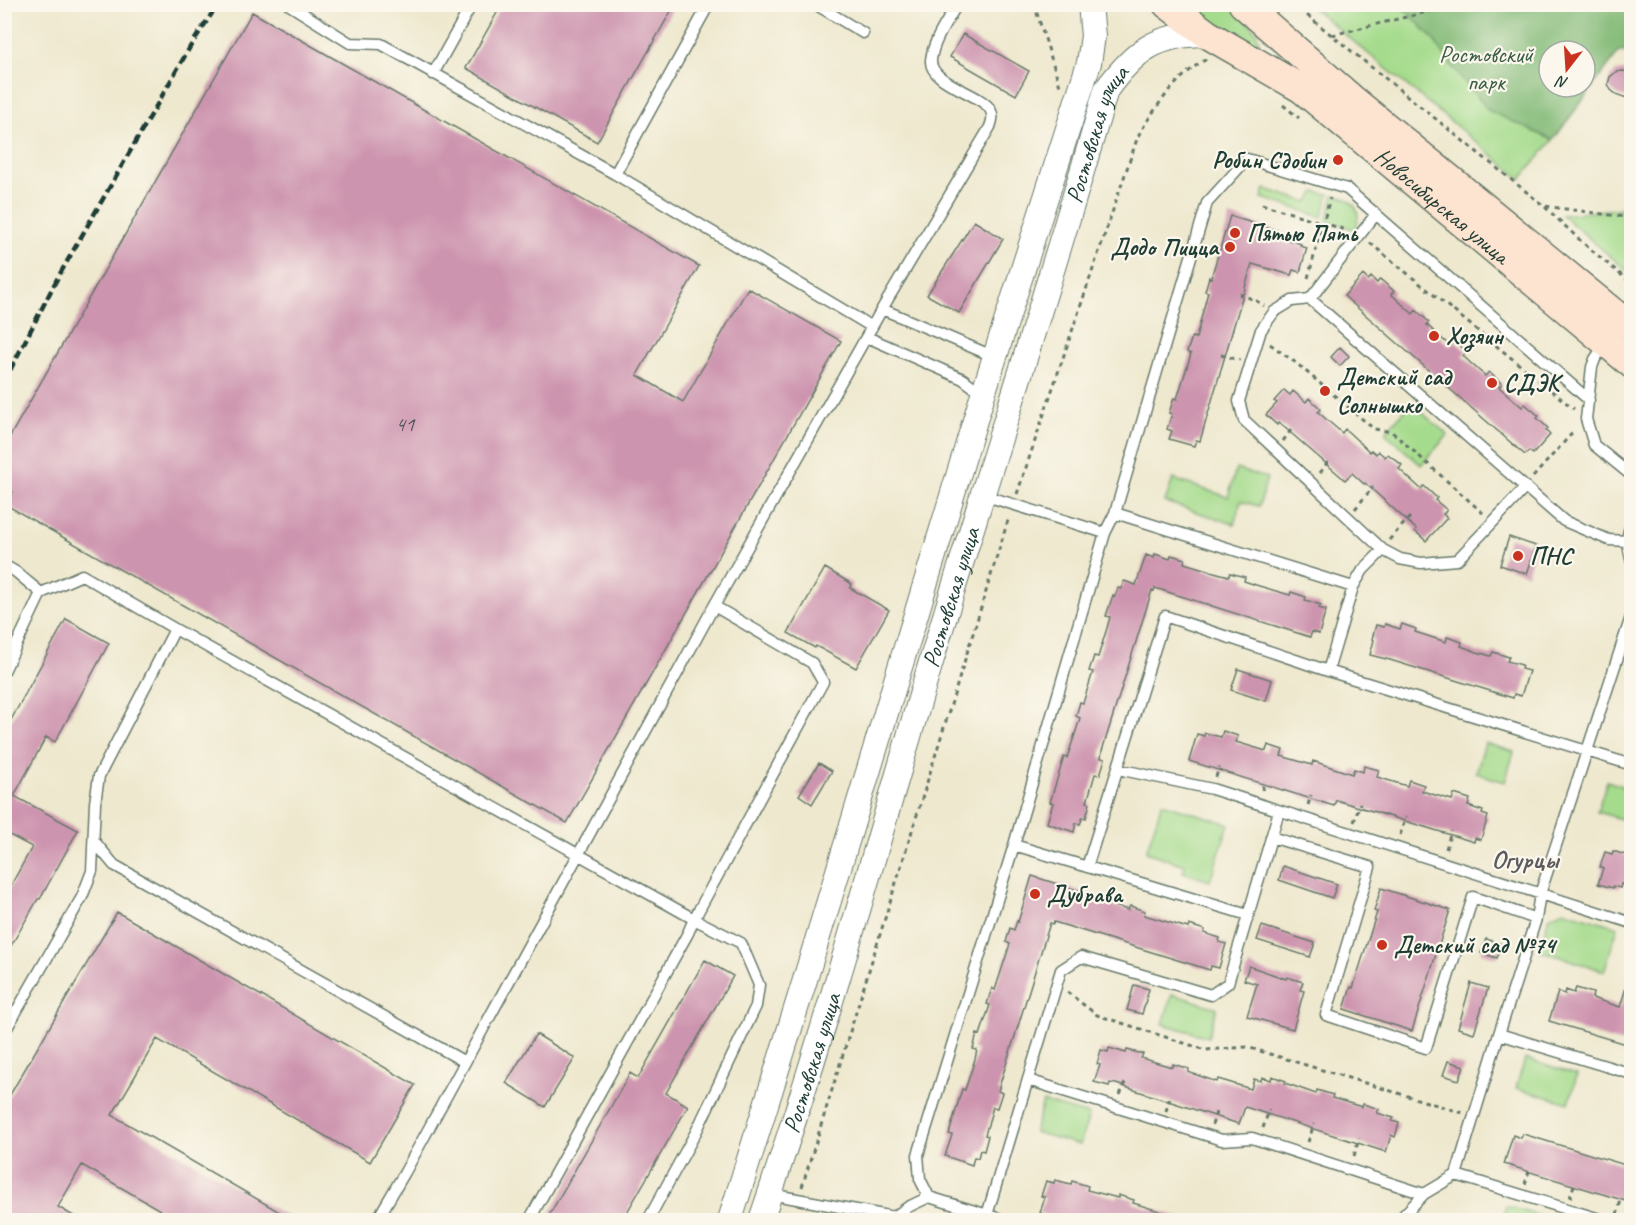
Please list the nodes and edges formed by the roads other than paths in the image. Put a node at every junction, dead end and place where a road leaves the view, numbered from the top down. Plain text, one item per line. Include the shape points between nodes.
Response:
1 (288, 4) edge
2 (472, 4) edge
3 (709, 4) edge
4 (815, 4) edge
5 (957, 4) edge
6 (1090, 4) edge
7 (1167, 4) edge
8 (1243, 4) edge
9 (1268, 27) junction
10 (863, 33) dead end
11 (1207, 34) junction
12 (1246, 57) junction
13 (433, 74) junction
14 (615, 174) junction
15 (1376, 214) junction
16 (1306, 300) junction
17 (882, 309) junction
18 (1621, 331) edge
19 (869, 332) junction
20 (995, 357) junction
21 (1632, 364) edge
22 (983, 394) junction
23 (1589, 400) junction
24 (1632, 476) edge
25 (954, 487) junction
26 (1525, 487) junction
27 (982, 495) junction
28 (1115, 513) junction
29 (1632, 524) edge
30 (1105, 533) junction
31 (1627, 541) junction
32 (1382, 549) junction
33 (1632, 563) edge
34 (4, 565) edge
35 (1353, 587) junction
36 (41, 594) junction
37 (714, 606) junction
38 (1632, 615) edge
39 (175, 629) junction
40 (4, 671) edge
41 (1328, 671) junction
42 (1587, 750) junction
43 (1632, 765) edge
44 (1118, 769) junction
45 (1279, 811) junction
46 (1271, 837) junction
47 (94, 841) junction
48 (1014, 845) junction
49 (578, 854) junction
50 (1087, 867) junction
51 (1540, 894) junction
52 (1248, 915) junction
53 (694, 919) junction
54 (1536, 919) junction
55 (1632, 923) edge
56 (4, 1032) edge
57 (1499, 1034) junction
58 (465, 1062) junction
59 (1632, 1074) edge
60 (1028, 1080) junction
61 (1456, 1175) junction
62 (770, 1194) junction
63 (1424, 1194) junction
64 (929, 1197) junction
65 (987, 1215) junction
66 (377, 1221) edge
67 (531, 1221) edge
68 (648, 1221) edge
69 (730, 1221) edge
70 (761, 1221) edge
71 (1004, 1221) edge
72 (1399, 1221) edge
73 (1603, 1221) edge

1 - 13 lane via 350,43 381,44
2 - 13 lane
3 - 14 lane
4 - 10 lane
5 - 17 lane via 933,48 930,63 937,76 989,107 993,116
6 - 20 street, Ростовская улица via 1093,36 1089,63
7 - 11 main road, Новосибирская улица
8 - 9 main road, Новосибирская улица
9 - 12 main road via 1271,37 1266,50 1257,57
9 - 18 main road, Новосибирская улица
11 - 12 main road, Новосибирская улица
11 - 27 street, Ростовская улица via 1185,34 1151,45 1120,71 1106,90
12 - 18 main road, Новосибирская улица via 1302,89
13 - 14 lane
14 - 19 lane
15 - 16 lane
15 - 23 lane
15 - 28 lane via 1347,189 1247,159 1207,203
16 - 26 lane
16 - 32 lane via 1292,302 1274,312 1261,330 1239,401 1244,420
17 - 19 lane
17 - 20 lane
18 - 21 main road, Новосибирская улица
18 - 23 lane via 1595,359
19 - 22 lane
19 - 37 lane
20 - 22 street, Ростовская улица
22 - 25 street, Ростовская улица
23 - 24 lane via 1586,419 1594,445
25 - 27 street
25 - 69 street, Ростовская улица
26 - 31 lane via 1564,521 1609,540
26 - 32 lane via 1457,561 1421,563 1400,559
27 - 30 lane
27 - 62 street, Ростовская улица
28 - 30 lane
28 - 35 lane
29 - 31 lane
30 - 48 lane
31 - 33 lane
32 - 35 lane
34 - 36 lane
35 - 41 lane
36 - 39 lane via 82,575
36 - 40 lane
37 - 49 lane
37 - 53 lane via 812,663 823,682
38 - 42 lane
39 - 47 lane via 99,776
39 - 49 lane
41 - 42 lane
41 - 44 lane via 1165,616
42 - 43 lane
42 - 51 lane
44 - 45 lane via 1212,789
44 - 50 lane
45 - 46 lane
45 - 51 lane
46 - 52 lane
46 - 54 lane via 1370,867 1326,1015 1426,1048 1473,897
47 - 56 lane via 92,871 82,897
47 - 58 lane via 114,865
48 - 50 lane
48 - 64 lane via 918,1155 920,1179
49 - 53 lane
49 - 58 lane
50 - 52 lane
51 - 54 lane
51 - 55 lane
52 - 60 lane via 1228,983 1211,995 1081,957 1061,970
53 - 67 lane
53 - 68 lane via 741,943 759,985 756,1006
54 - 57 lane
57 - 59 lane
57 - 61 lane
58 - 66 lane
60 - 63 lane via 1222,1140 1259,1140
60 - 65 lane
61 - 63 lane
61 - 73 lane
62 - 64 lane via 894,1217
62 - 70 street, Ростовская улица
63 - 72 lane
64 - 65 lane
65 - 71 lane

